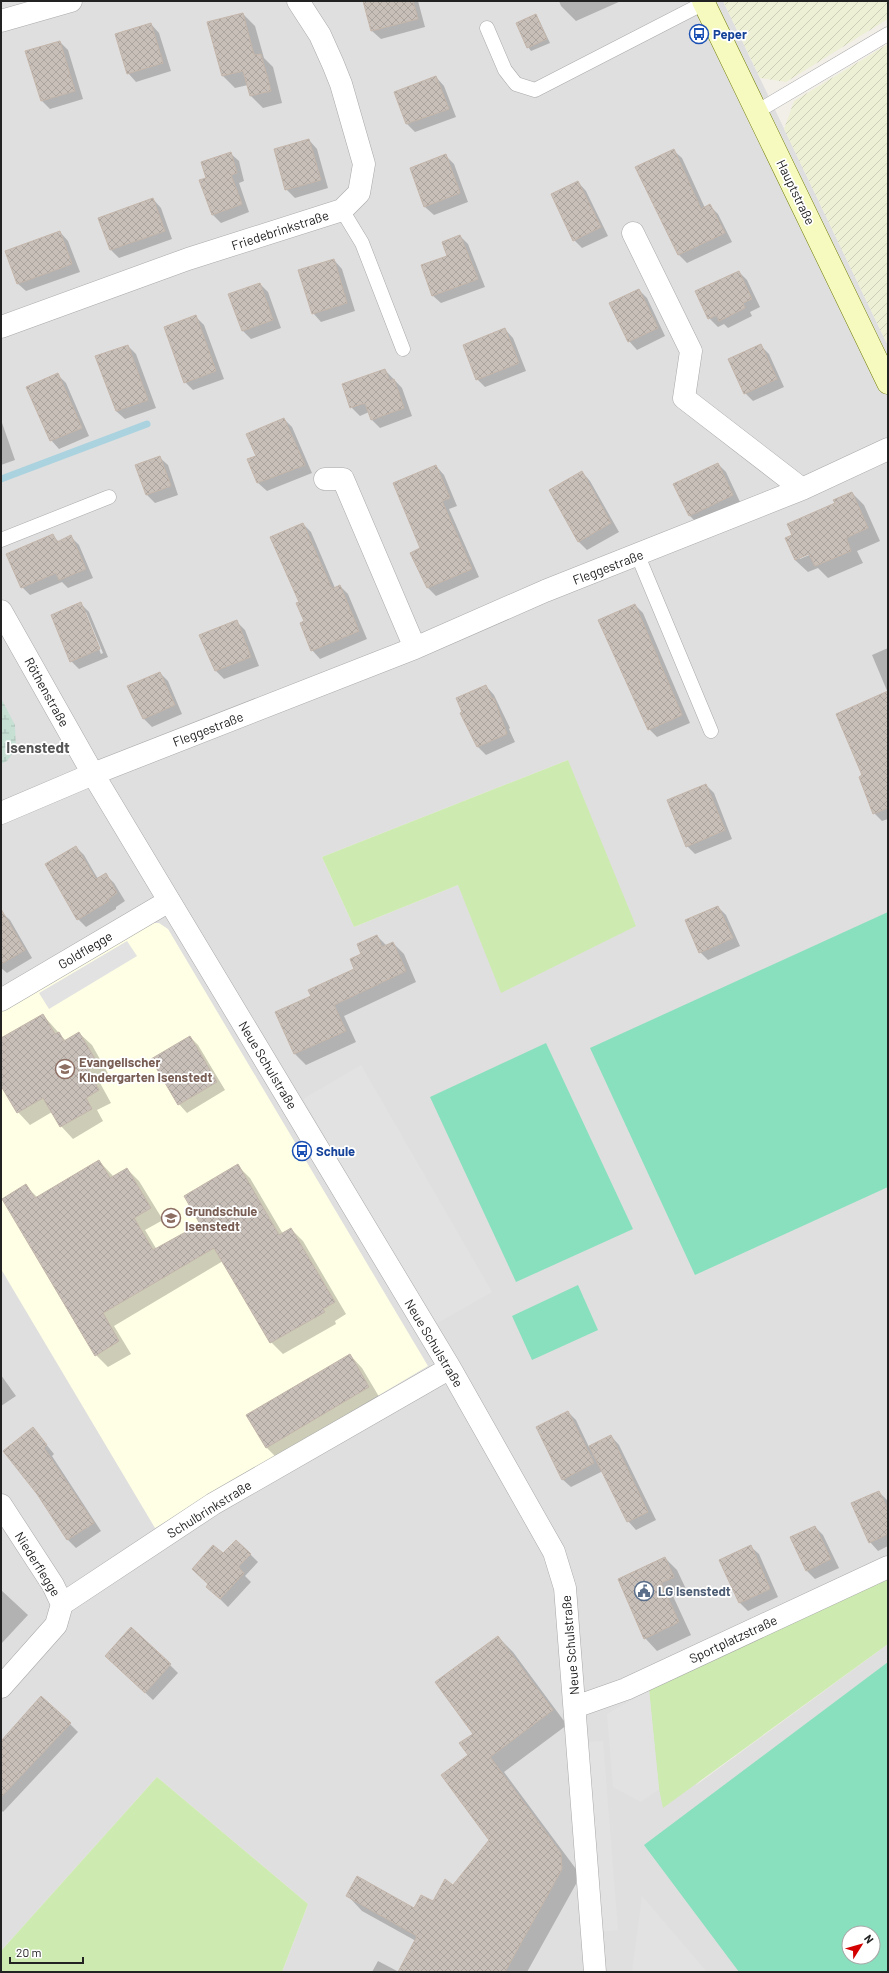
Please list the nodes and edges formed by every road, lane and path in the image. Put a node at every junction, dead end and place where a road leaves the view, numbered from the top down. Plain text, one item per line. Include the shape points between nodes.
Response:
1 (71, 1) edge
2 (298, 1) edge
3 (704, 2) edge
4 (1, 21) edge
5 (487, 28) dead end
6 (888, 34) edge
7 (758, 111) junction
8 (342, 210) junction
9 (633, 233) dead end
10 (1, 327) edge
11 (403, 349) dead end
12 (888, 383) edge
13 (888, 448) edge
14 (325, 479) dead end
15 (802, 489) junction
16 (109, 497) dead end
17 (1, 540) edge
18 (638, 556) junction
19 (1, 611) edge
20 (415, 648) junction
21 (711, 731) dead end
22 (93, 774) junction
23 (1, 813) edge
24 (169, 901) junction
25 (1, 1000) edge
26 (450, 1368) junction
27 (1, 1505) edge
28 (888, 1567) edge
29 (62, 1604) junction
30 (1, 1687) edge
31 (575, 1707) junction
32 (595, 1972) edge

1 - 4 street
2 - 8 street, Friedebrinkstraße via 320,36 333,64 364,164 358,193
3 - 5 lane via 535,90 516,84 505,70
3 - 7 main road, Hauptstraße
6 - 7 lane
7 - 12 main road, Hauptstraße
8 - 10 street, Friedebrinkstraße via 188,260
8 - 11 lane via 362,243
9 - 15 street via 690,351 684,398
13 - 15 street, Fleggestraße
14 - 20 street via 343,479
15 - 18 street, Fleggestraße
16 - 17 lane
18 - 20 street, Fleggestraße via 545,592
18 - 21 lane
19 - 22 street, Röthenstraße
20 - 22 street, Fleggestraße
22 - 23 street, Fleggestraße
22 - 24 street, Neue Schulstraße
24 - 25 street, Goldflegge
24 - 26 street, Neue Schulstraße
26 - 29 street, Schulbrinkstraße via 213,1504
26 - 31 street, Neue Schulstraße via 554,1552 565,1588
27 - 29 street, Niederflegge
28 - 31 street, Sportplatzstraße via 626,1689
29 - 30 street via 56,1625
31 - 32 street, Neue Schulstraße

